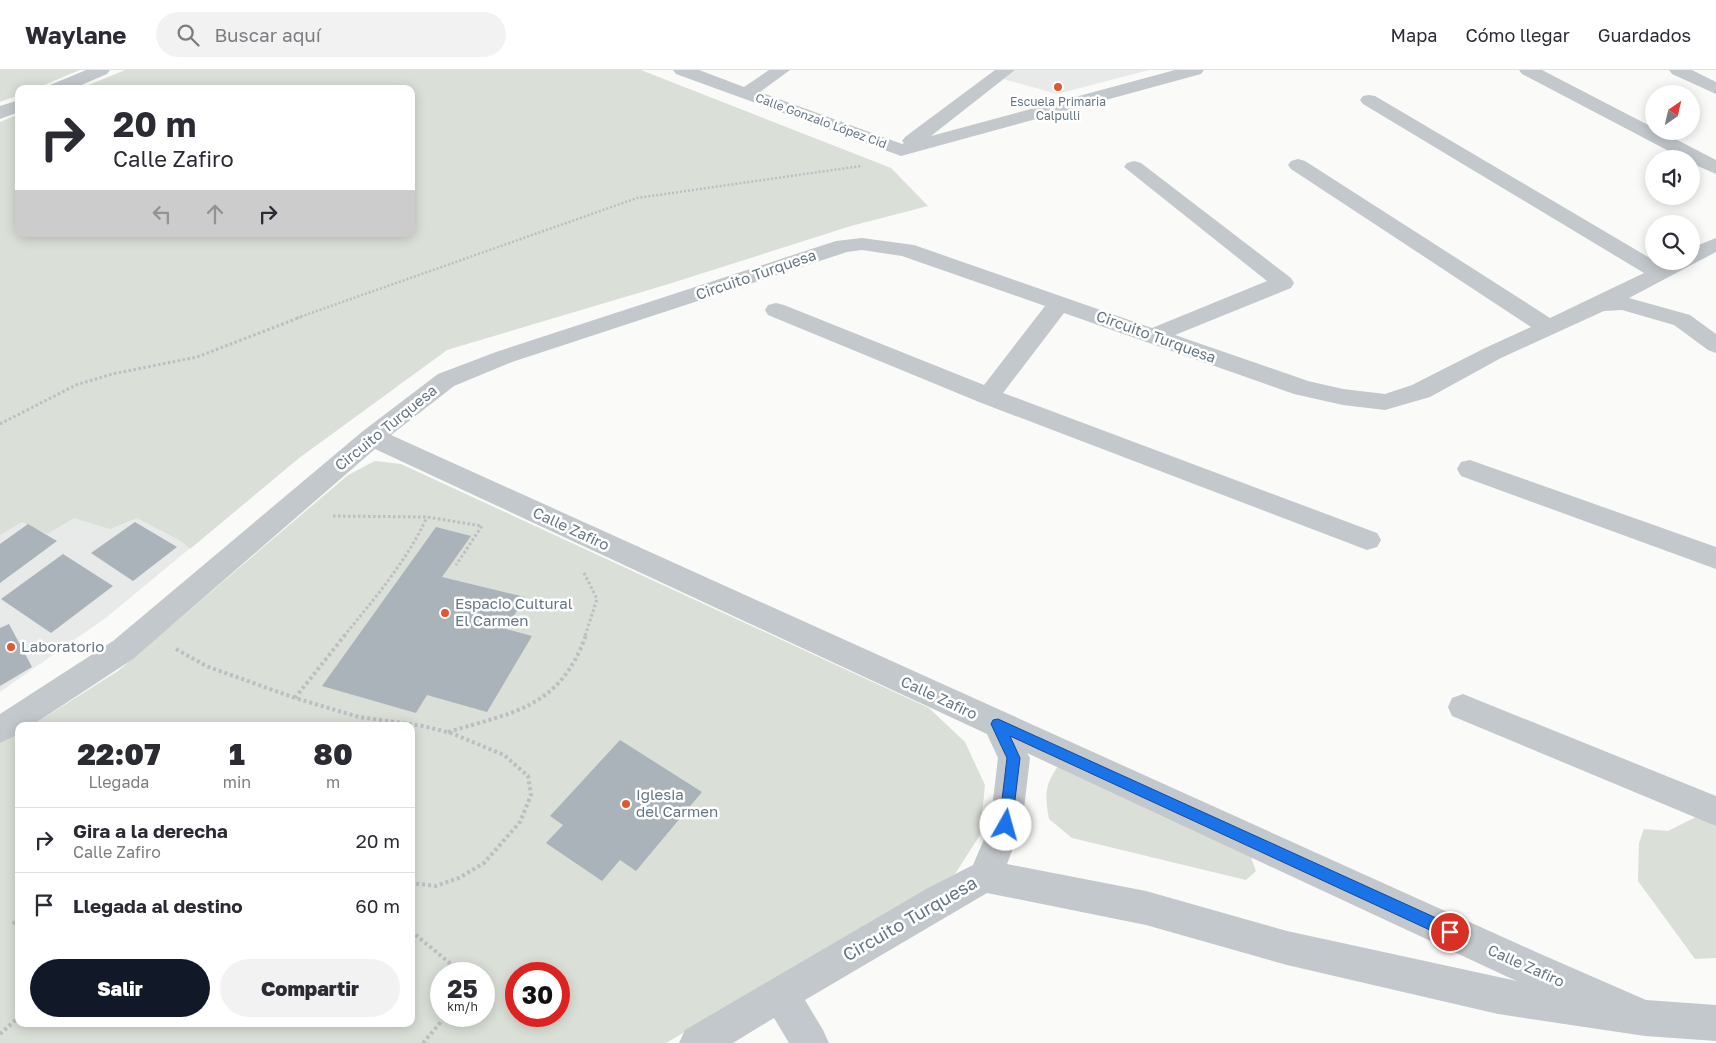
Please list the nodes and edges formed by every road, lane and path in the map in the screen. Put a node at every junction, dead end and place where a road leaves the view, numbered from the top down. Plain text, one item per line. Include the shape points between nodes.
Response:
1 (101, 70) edge
2 (682, 70) edge
3 (782, 70) edge
4 (1006, 70) edge
5 (1195, 70) edge
6 (1528, 70) edge
7 (1678, 70) edge
8 (65, 85) edge
9 (1716, 89) edge
10 (745, 94) junction
11 (1369, 100) dead end
12 (15, 107) edge
13 (0, 113) edge
14 (901, 150) junction
15 (1298, 165) dead end
16 (867, 166) dead end
17 (1134, 167) dead end
18 (1716, 168) edge
19 (1716, 244) edge
20 (1700, 252) edge
21 (1666, 270) edge
22 (1660, 273) junction
23 (1059, 304) junction
24 (1600, 304) junction
25 (776, 310) dead end
26 (1548, 327) junction
27 (1155, 335) junction
28 (1716, 345) edge
29 (988, 396) junction
30 (0, 424) edge
31 (372, 437) junction
32 (1470, 469) dead end
33 (327, 516) dead end
34 (427, 517) junction
35 (482, 526) junction
36 (489, 528) dead end
37 (1367, 540) dead end
38 (1716, 558) edge
39 (456, 565) dead end
40 (580, 570) dead end
41 (174, 648) dead end
42 (295, 698) junction
43 (1463, 707) dead end
44 (395, 722) edge
45 (998, 724) junction
46 (415, 725) edge
47 (0, 730) edge
48 (447, 732) junction
49 (1716, 811) edge
50 (985, 876) junction
51 (415, 883) edge
52 (415, 934) edge
53 (448, 962) edge
54 (780, 994) junction
55 (1645, 1018) junction
56 (15, 1021) edge
57 (1716, 1023) edge
58 (437, 1027) edge
59 (0, 1034) edge
60 (423, 1043) edge
61 (698, 1043) edge
62 (810, 1043) edge

1 - 8 street
2 - 10 street, Calle Gonzalo López Cid
3 - 10 street
4 - 14 street
5 - 14 street, Calle Gonzalo López Cid
6 - 18 street
7 - 9 street
10 - 14 street, Calle Gonzalo López Cid
11 - 22 street
12 - 13 street
15 - 26 street
16 - 30 path via 637,198 327,306 197,357 112,374 76,385
17 - 27 street via 1283,283
19 - 20 street
21 - 22 street, Circuito Turquesa
22 - 24 street, Circuito Turquesa
23 - 27 street, Circuito Turquesa
23 - 29 street
23 - 31 street, Circuito Turquesa via 906,250 862,244 844,246 504,357 446,380
24 - 26 street, Circuito Turquesa
24 - 28 street, Circuito Turquesa via 1623,303 1682,320
25 - 29 street
26 - 27 street, Circuito Turquesa via 1421,391 1385,402 1303,388
29 - 37 street
31 - 45 street, Calle Zafiro
31 - 47 street, Circuito Turquesa via 123,650
32 - 38 street
33 - 34 path
34 - 35 path
34 - 42 path via 419,535 386,583
35 - 36 path
35 - 39 path
40 - 48 path via 586,574 597,598 578,655 562,680 545,697 521,708
41 - 42 path via 206,666
42 - 44 path via 359,717
43 - 49 street
45 - 50 street, Circuito Turquesa via 1014,758 1006,825
45 - 55 street, Calle Zafiro
46 - 48 path
48 - 51 path via 504,755 528,776 531,795 520,822 484,863 436,886
50 - 54 street, Circuito Turquesa
50 - 55 street via 1146,908 1286,948 1498,996
52 - 53 path
54 - 61 street, Circuito Turquesa
54 - 62 street
55 - 57 street
56 - 59 path
58 - 60 path

